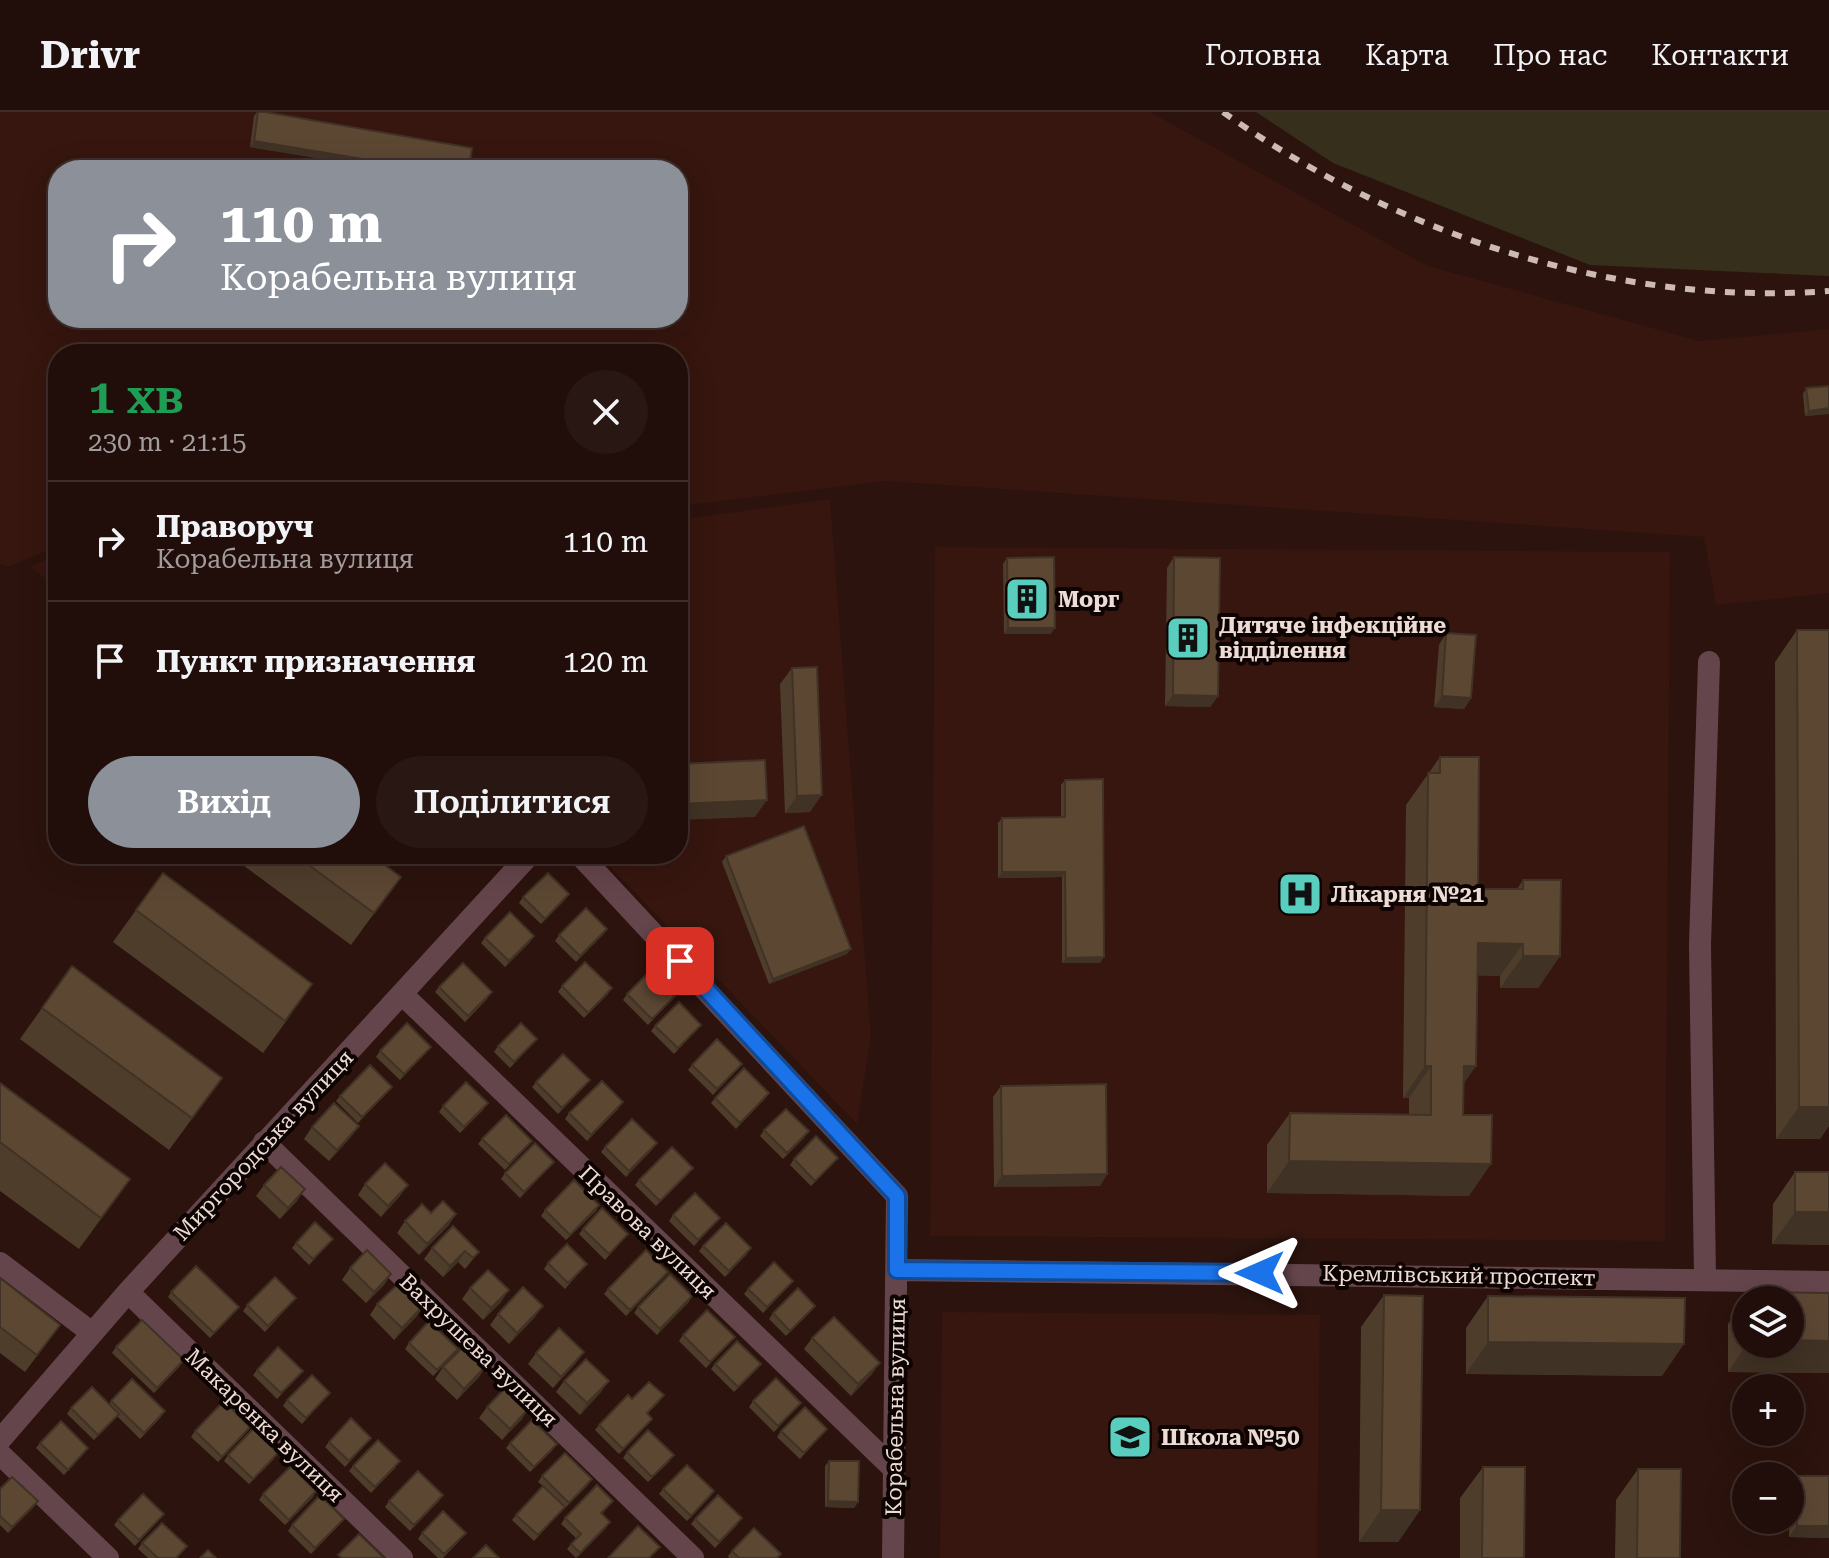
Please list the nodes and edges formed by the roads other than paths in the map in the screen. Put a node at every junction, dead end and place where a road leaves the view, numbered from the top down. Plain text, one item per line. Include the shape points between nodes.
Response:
1 (1709, 662) dead end
2 (521, 864) edge
3 (588, 864) edge
4 (402, 994) junction
5 (264, 1142) junction
6 (0, 1263) edge
7 (897, 1270) junction
8 (1705, 1278) junction
9 (1829, 1282) edge
10 (128, 1292) junction
11 (92, 1333) junction
12 (0, 1440) edge
13 (0, 1454) edge
14 (894, 1469) junction
15 (108, 1558) edge
16 (402, 1558) edge
17 (693, 1558) edge
18 (893, 1558) edge

1 - 8 street via 1700,945
2 - 4 street, Миргородська вулиця
3 - 7 street, Корабельна вулиця via 897,1196
4 - 5 street, Миргородська вулиця
4 - 14 street, Правова вулиця
5 - 10 street, Миргородська вулиця
5 - 17 street, Вахрушева вулиця
6 - 11 street
7 - 8 street, Кремлівський проспект
7 - 14 street, Корабельна вулиця
8 - 9 street, Кремлівський проспект
10 - 11 street, Миргородська вулиця
10 - 16 street, Макаренка вулиця
11 - 12 street, Миргородська вулиця
13 - 15 street
14 - 18 street, Корабельна вулиця

